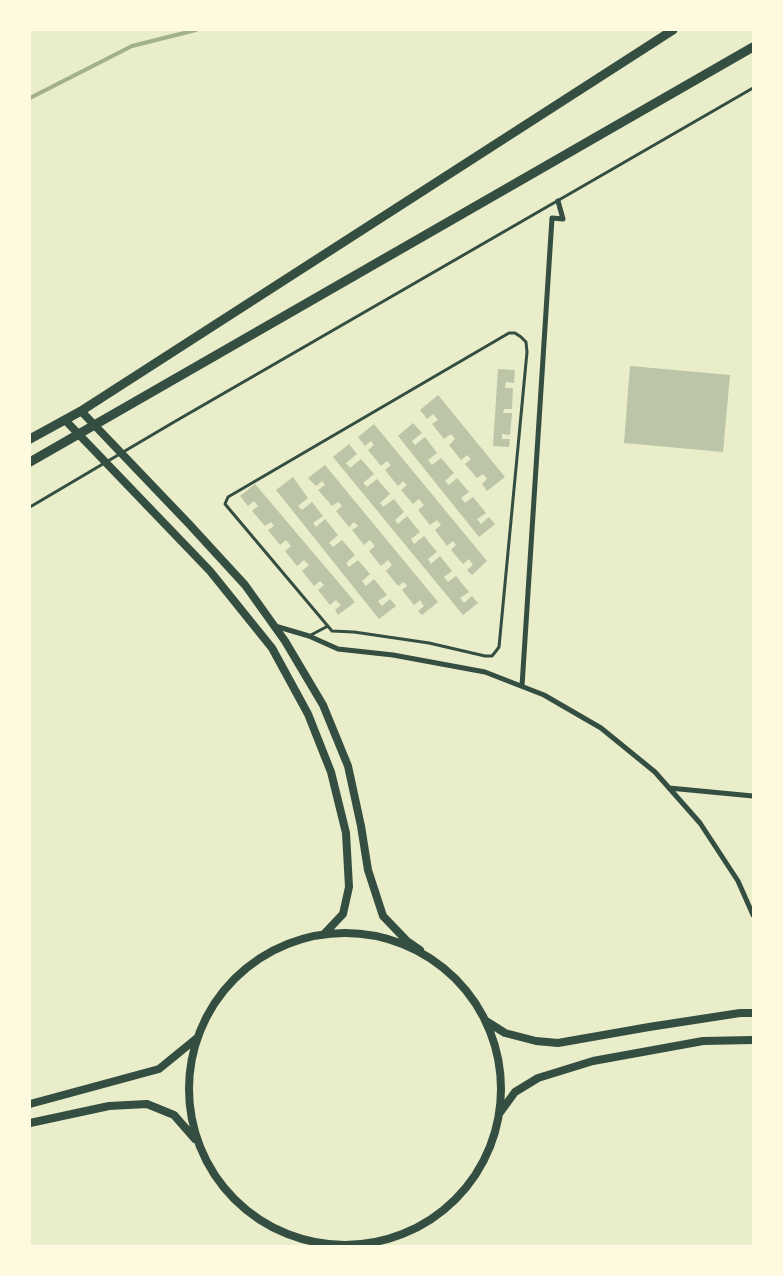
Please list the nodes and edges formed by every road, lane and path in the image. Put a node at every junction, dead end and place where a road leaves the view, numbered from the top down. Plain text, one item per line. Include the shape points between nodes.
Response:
1 (673, 30) edge
2 (753, 47) edge
3 (753, 88) edge
4 (558, 201) junction
5 (80, 411) junction
6 (65, 420) junction
7 (94, 425) junction
8 (79, 434) junction
9 (30, 438) edge
10 (121, 453) junction
11 (30, 462) edge
12 (106, 462) junction
13 (30, 507) edge
14 (274, 626) junction
15 (328, 626) junction
16 (310, 636) junction
17 (522, 686) junction
18 (669, 788) junction
19 (753, 796) edge
20 (753, 915) edge
21 (325, 933) junction
22 (429, 957) junction
23 (753, 1013) edge
24 (486, 1021) junction
25 (198, 1037) junction
26 (753, 1040) edge
27 (30, 1104) edge
28 (499, 1114) junction
29 (30, 1123) edge
30 (196, 1141) junction
31 (288, 1235) junction
32 (302, 1246) edge

1 - 5 main road
2 - 7 main road
3 - 4 lane
4 - 10 lane
4 - 17 street via 563,219 552,218
5 - 6 main road
5 - 7 street
6 - 8 street
6 - 9 main road
7 - 8 main road
7 - 10 street
8 - 11 main road
8 - 12 street
10 - 12 lane
10 - 14 street via 245,585
12 - 13 lane
12 - 21 street via 210,571 272,648 308,714 331,772 346,833 349,887 343,914
14 - 16 street
14 - 22 street via 324,705 348,766 368,870 383,916
15 - 15 lane via 337,632 428,643 485,656 492,656 499,647 526,352 526,342 522,337 509,333 228,497 225,504
15 - 16 lane
16 - 17 street via 338,649 393,655 485,672
17 - 18 street via 601,728 655,772
18 - 19 street
18 - 20 street via 700,823 738,881
21 - 22 street via 377,936
21 - 25 street via 282,944 235,976
22 - 24 street via 470,996
23 - 24 street via 558,1043 536,1042 505,1033
24 - 28 street via 500,1074
25 - 27 street via 158,1069
25 - 30 street via 189,1065 188,1090
26 - 28 street via 703,1041 593,1061 538,1078 515,1092
28 - 31 street via 483,1163 454,1201 403,1240 368,1244 316,1243
29 - 30 street via 109,1106 147,1104 174,1115
30 - 31 street via 222,1187 259,1220
31 - 32 street

